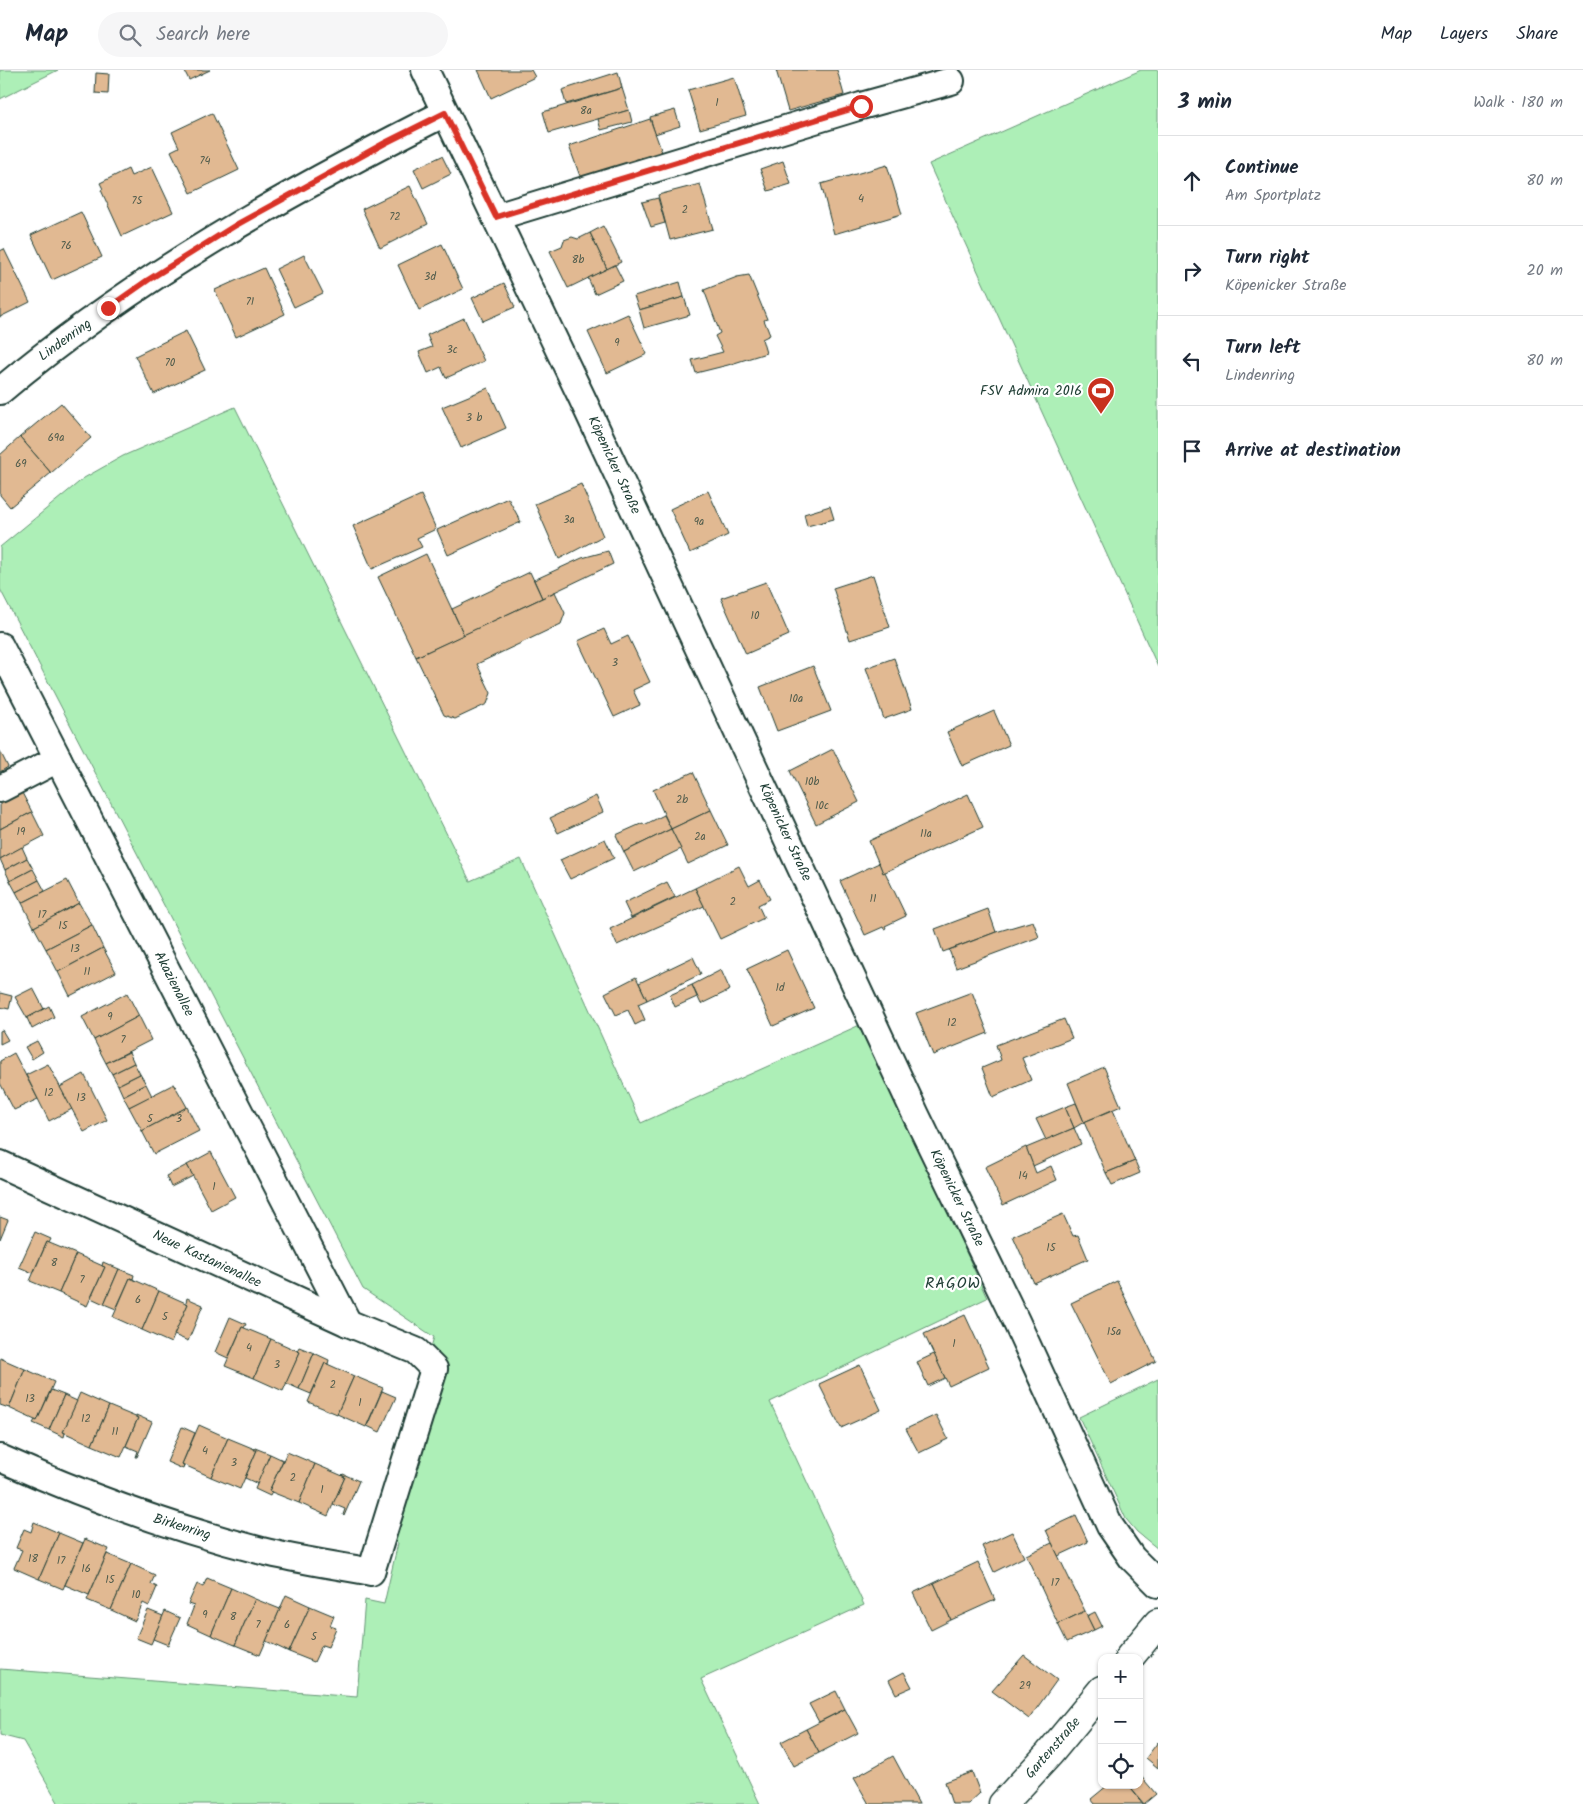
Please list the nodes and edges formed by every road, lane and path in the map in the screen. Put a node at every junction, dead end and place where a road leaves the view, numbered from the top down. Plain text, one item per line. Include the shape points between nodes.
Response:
1 (425, 70) edge
2 (951, 81) dead end
3 (445, 113) junction
4 (496, 217) junction
5 (0, 391) edge
6 (0, 646) edge
7 (58, 760) junction
8 (0, 789) edge
9 (0, 1164) edge
10 (348, 1323) junction
11 (0, 1458) edge
12 (371, 1572) joint
13 (1158, 1584) edge
14 (1158, 1623) edge
15 (1132, 1654) edge
16 (1098, 1695) edge
17 (1003, 1804) edge

1 - 3 street, Köpenicker Straße
2 - 4 street
3 - 4 street, Köpenicker Straße
3 - 5 street, Lindenring via 236,225 148,280 35,361
4 - 13 street, Köpenicker Straße via 1110,1526 1132,1558
6 - 7 street, Akazienallee
7 - 8 street
7 - 10 street, Akazienallee
9 - 10 street, Neue Kastanienallee
10 - 12 street, Neue Kastanienallee via 416,1351 434,1369
11 - 12 street, Birkenring via 43,1478 157,1521 264,1551
14 - 15 street
16 - 17 street, Gartenstraße

